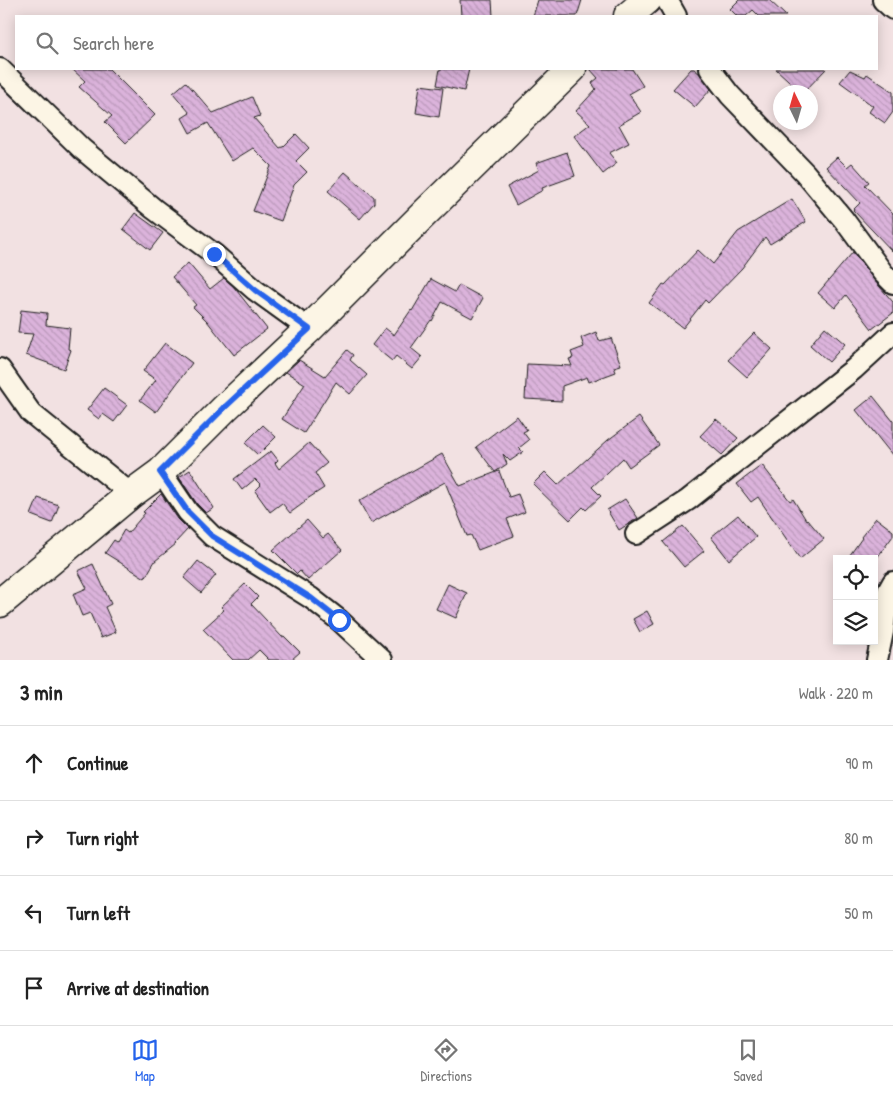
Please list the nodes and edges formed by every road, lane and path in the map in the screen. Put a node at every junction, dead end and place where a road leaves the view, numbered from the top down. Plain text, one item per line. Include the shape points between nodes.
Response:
1 (647, 0) edge
2 (667, 0) edge
3 (883, 0) edge
4 (893, 9) edge
5 (629, 15) edge
6 (675, 15) edge
7 (0, 68) edge
8 (571, 70) edge
9 (711, 70) edge
10 (893, 283) edge
11 (309, 329) junction
12 (893, 334) edge
13 (0, 369) edge
14 (160, 472) junction
15 (131, 494) junction
16 (636, 534) dead end
17 (893, 582) edge
18 (0, 603) edge
19 (382, 660) edge
20 (877, 660) edge

1 - 5 street
2 - 6 street
3 - 4 street
7 - 11 street via 82,149 255,290
8 - 11 street
9 - 10 street via 730,95 805,173
11 - 14 street
12 - 16 street via 854,369 695,494
13 - 15 street via 31,413
14 - 15 street
14 - 19 street via 188,512 212,536 311,598
15 - 18 street
17 - 20 street via 888,591

